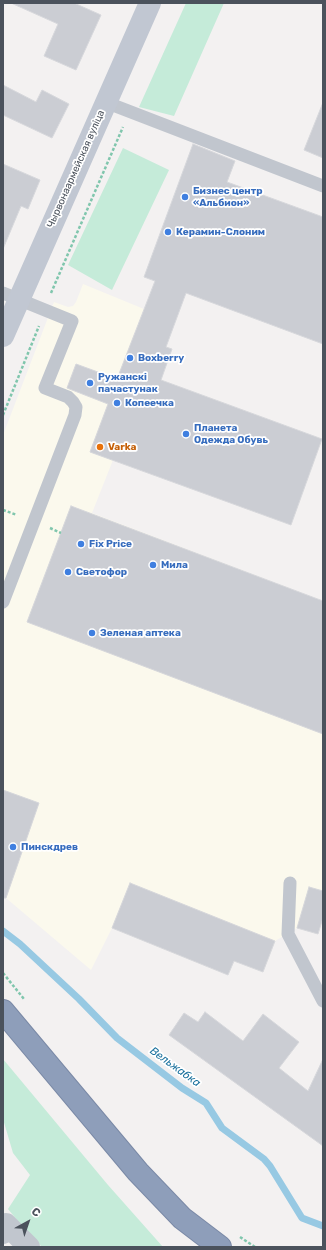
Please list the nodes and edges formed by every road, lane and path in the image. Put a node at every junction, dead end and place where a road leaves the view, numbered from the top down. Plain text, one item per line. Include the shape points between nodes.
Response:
1 (150, 3) edge
2 (105, 102) junction
3 (129, 112) junction
4 (323, 186) edge
5 (10, 297) edge
6 (45, 310) junction
7 (3, 336) edge
8 (3, 415) edge
9 (3, 510) edge
10 (20, 516) dead end
11 (3, 602) edge
12 (290, 883) dead end
13 (323, 1001) edge
14 (3, 1011) edge
15 (4, 1226) edge
16 (29, 1247) edge
17 (220, 1247) edge

1 - 2 main road, Чырвонаармейская вуліца
2 - 3 lane
2 - 5 main road, Чырвонаармейская вуліца
3 - 4 lane
3 - 6 path
5 - 6 lane
5 - 7 main road, Чырвонаармейская вуліца
6 - 8 path
6 - 11 lane via 72,321 45,388 68,397 76,407 75,415
9 - 10 path
12 - 13 lane via 288,934
14 - 17 highway via 138,1172 182,1218
15 - 16 street

